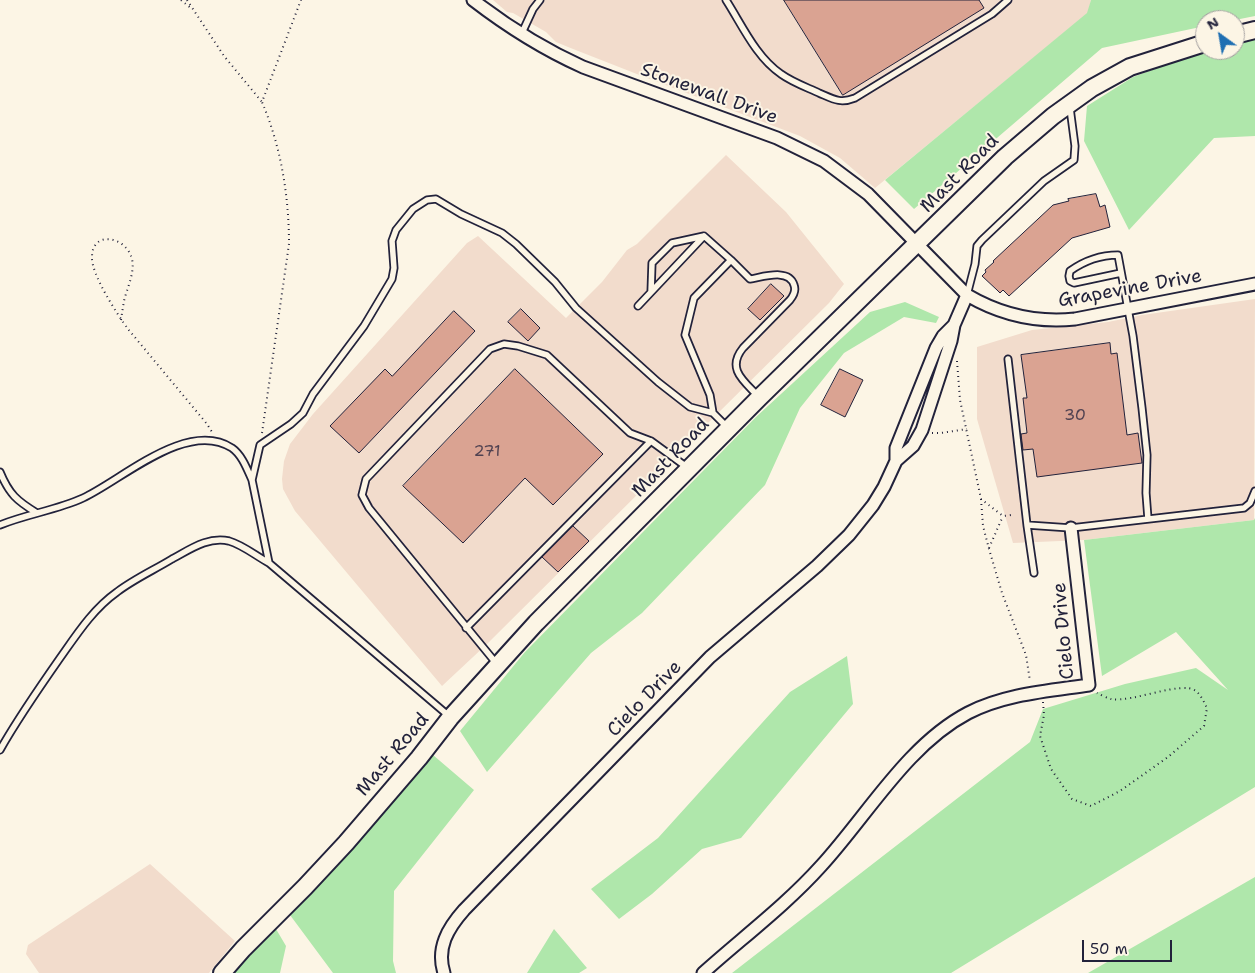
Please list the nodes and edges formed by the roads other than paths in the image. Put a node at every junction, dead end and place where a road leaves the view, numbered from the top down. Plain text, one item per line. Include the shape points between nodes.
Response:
1 (473, 0) edge
2 (540, 0) edge
3 (726, 0) edge
4 (1008, 0) edge
5 (521, 35) junction
6 (1195, 46) edge
7 (1069, 104) junction
8 (704, 236) junction
9 (917, 244) junction
10 (731, 260) junction
11 (1121, 273) junction
12 (1255, 284) edge
13 (651, 292) junction
14 (967, 295) junction
15 (638, 306) dead end
16 (1129, 308) junction
17 (1008, 359) dead end
18 (759, 398) junction
19 (713, 413) junction
20 (729, 428) junction
21 (651, 440) junction
22 (689, 469) junction
23 (0, 472) edge
24 (252, 480) junction
25 (1255, 491) edge
26 (37, 513) junction
27 (1148, 519) junction
28 (0, 525) edge
29 (1027, 525) junction
30 (1071, 528) junction
31 (268, 563) junction
32 (1034, 573) dead end
33 (466, 628) junction
34 (498, 665) junction
35 (450, 718) junction
36 (0, 750) edge
37 (222, 973) edge
38 (444, 973) edge
39 (703, 973) edge

1 - 5 street, Stonewall Drive
2 - 5 lane
3 - 4 lane via 772,68 794,82 846,102 992,14
5 - 9 street, Stonewall Drive via 583,67 802,148 849,178
6 - 7 street, Mast Road via 1130,68
7 - 9 street, Mast Road via 1005,157
7 - 14 lane via 1074,160 1044,181 977,246
8 - 10 lane
8 - 13 lane
8 - 13 lane via 672,243 652,263
9 - 14 street, Grapevine Drive
9 - 18 street, Mast Road
10 - 18 lane via 750,279 782,275 790,278 795,286 790,300 737,358 739,377
10 - 19 lane via 694,298 685,335 710,395
11 - 11 lane via 1118,255 1108,255 1077,266 1068,276 1074,283
11 - 16 lane
12 - 16 street, Grapevine Drive
13 - 15 lane
14 - 16 street, Grapevine Drive via 1019,317 1049,321
14 - 38 street, Cielo Drive via 954,325 936,348 896,448 896,461 873,505 849,536 817,566 710,657 464,910 447,932 443,943
16 - 27 lane via 1146,442
17 - 29 lane
18 - 20 street, Mast Road
19 - 20 lane
19 - 24 lane via 690,407 658,382 576,308 555,282 509,239 436,200 427,200 413,209 396,230 392,240 394,268 386,291 302,413 260,445
20 - 22 street, Mast Road
21 - 22 lane
21 - 33 lane
21 - 33 lane via 630,433 546,355 504,344 490,349 366,479 362,495 368,508
22 - 34 street, Mast Road
23 - 26 lane via 11,494
24 - 26 lane via 232,448 204,440 192,441 146,460 70,504
24 - 31 lane
25 - 27 lane via 1244,508
26 - 28 lane
27 - 30 lane
29 - 30 lane
29 - 32 lane
30 - 39 street, Cielo Drive via 1089,685 995,702 944,728 908,761 810,877
31 - 35 lane
31 - 36 lane via 229,541 215,540 199,544 117,592 80,630 22,711
33 - 34 lane
34 - 35 street, Mast Road
35 - 37 street, Mast Road via 346,843

